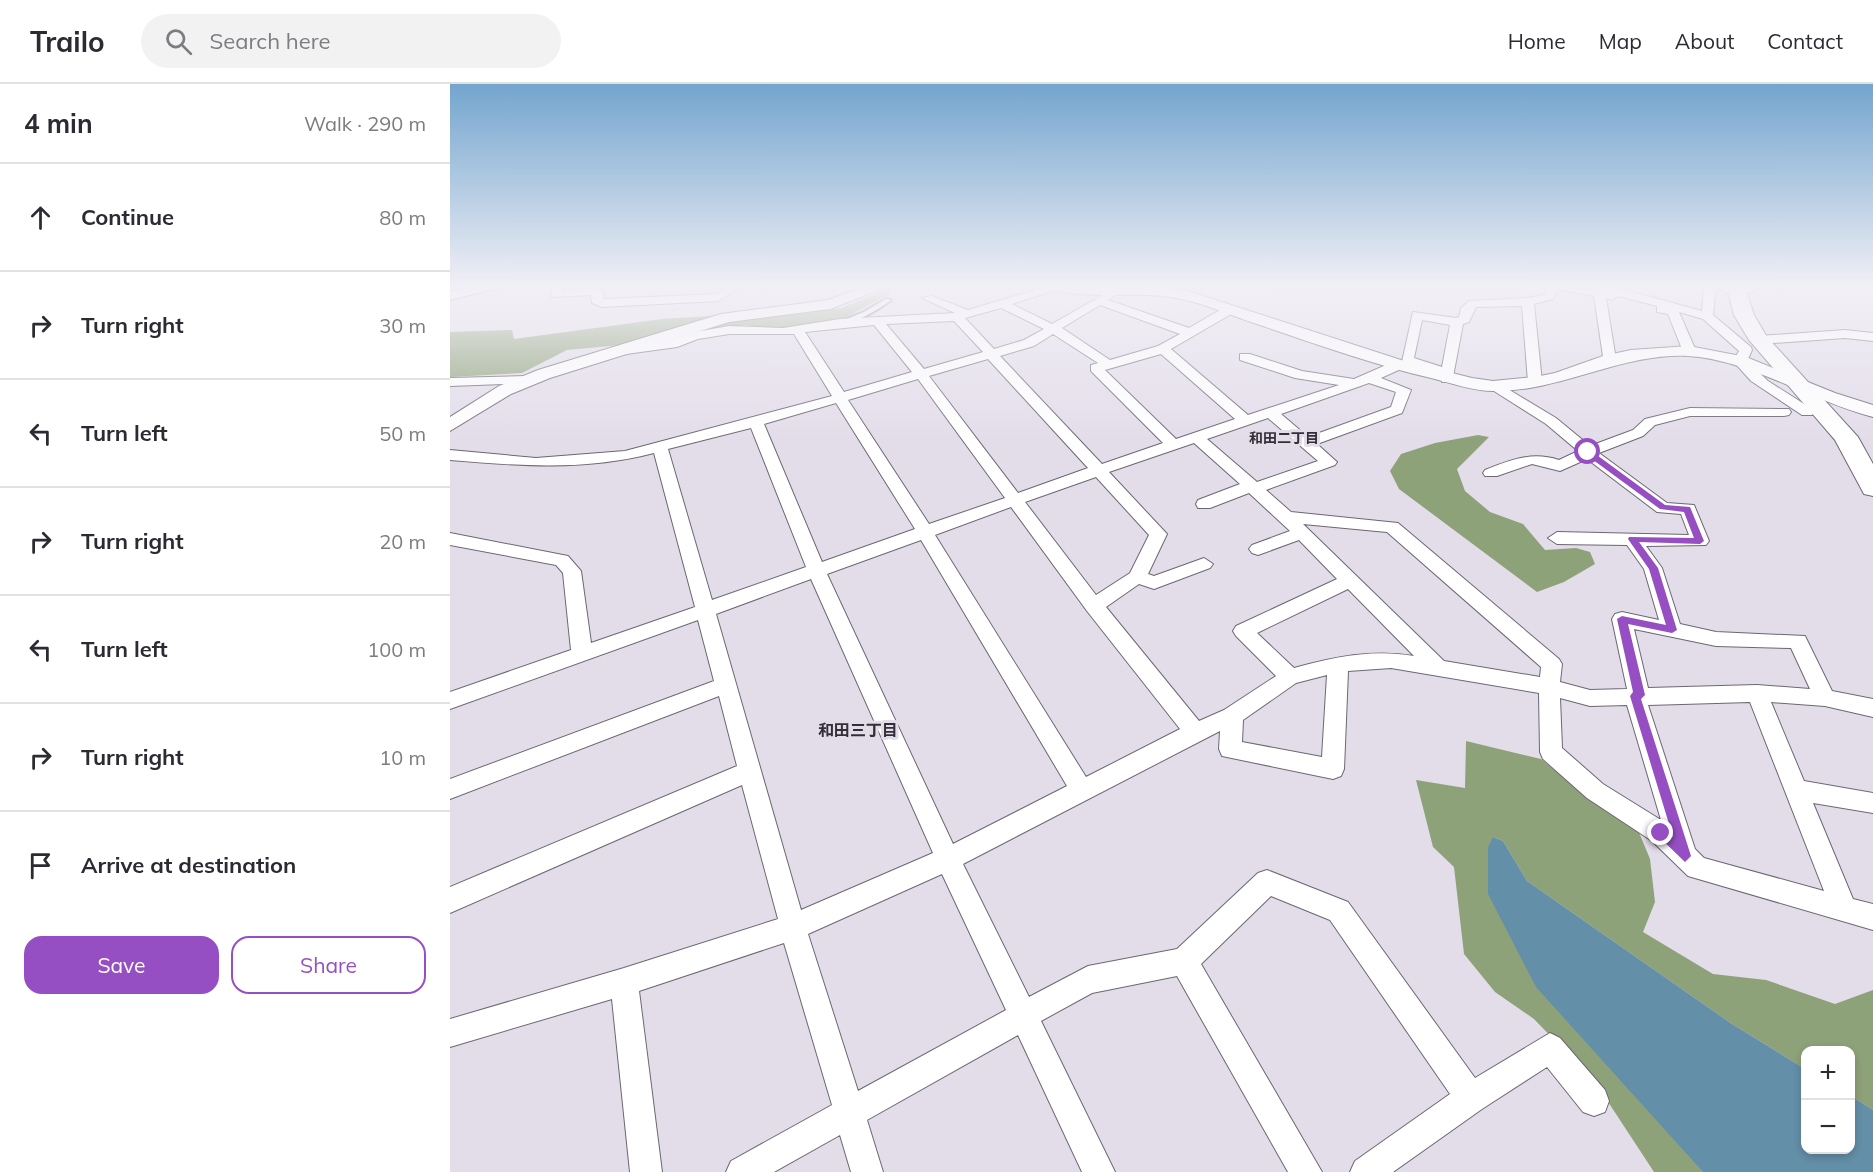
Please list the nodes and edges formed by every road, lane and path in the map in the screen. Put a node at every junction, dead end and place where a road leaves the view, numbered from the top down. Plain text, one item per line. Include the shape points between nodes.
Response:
1 (661, 338) edge
2 (694, 338) edge
3 (802, 338) edge
4 (891, 338) edge
5 (978, 338) edge
6 (1038, 338) edge
7 (1067, 338) edge
8 (1182, 338) edge
9 (1315, 338) edge
10 (1412, 338) edge
11 (1455, 338) edge
12 (1531, 338) edge
13 (1606, 338) edge
14 (1684, 338) edge
15 (1732, 338) edge
16 (1785, 338) edge
17 (1766, 339) junction
18 (1163, 349) junction
19 (619, 351) junction
20 (1689, 351) junction
21 (990, 355) junction
22 (1245, 357) dead end
23 (1609, 360) junction
24 (1740, 361) junction
25 (1109, 365) junction
26 (1398, 365) junction
27 (920, 373) junction
28 (1447, 376) junction
29 (527, 380) junction
30 (1362, 381) junction
31 (1535, 381) junction
32 (450, 382) edge
33 (1799, 385) junction
34 (1493, 386) junction
35 (841, 397) junction
36 (1828, 397) junction
37 (1873, 411) edge
38 (1270, 412) junction
39 (1784, 412) joint
40 (1807, 412) joint
41 (1245, 420) junction
42 (756, 422) junction
43 (450, 425) edge
44 (1196, 437) junction
45 (1305, 443) junction
46 (1173, 445) junction
47 (660, 447) junction
48 (1873, 449) edge
49 (1588, 452) junction
50 (450, 455) edge
51 (1099, 470) junction
52 (1491, 473) dead end
53 (1252, 487) junction
54 (1873, 488) edge
55 (1016, 499) junction
56 (1204, 504) dead end
57 (1286, 517) junction
58 (925, 532) junction
59 (1303, 533) junction
60 (1557, 538) dead end
61 (450, 539) edge
62 (1632, 539) junction
63 (1258, 549) dead end
64 (1204, 564) dead end
65 (818, 572) junction
66 (1137, 577) junction
67 (1351, 580) junction
68 (1094, 606) junction
69 (705, 610) junction
70 (1672, 630) junction
71 (582, 655) junction
72 (1338, 664) junction
73 (1436, 666) junction
74 (1290, 677) junction
75 (726, 685) junction
76 (1549, 687) junction
77 (1756, 693) junction
78 (1637, 695) junction
79 (1825, 698) junction
80 (450, 701) edge
81 (1873, 708) edge
82 (1232, 716) junction
83 (1195, 732) junction
84 (750, 771) junction
85 (450, 789) edge
86 (1082, 790) junction
87 (1796, 790) junction
88 (1873, 803) edge
89 (1685, 856) junction
90 (948, 859) junction
91 (450, 900) edge
92 (1844, 909) junction
93 (1873, 917) edge
94 (794, 927) junction
95 (1184, 961) junction
96 (624, 982) junction
97 (1025, 1017) junction
98 (450, 1033) edge
99 (1471, 1098) junction
100 (1594, 1101) dead end
101 (848, 1115) junction
102 (646, 1172) edge
103 (742, 1172) edge
104 (867, 1172) edge
105 (1100, 1172) edge
106 (1306, 1172) edge
107 (1366, 1172) edge

1 - 19 street
2 - 19 street
3 - 35 street
4 - 27 street
5 - 21 street
6 - 21 street
7 - 25 street
8 - 18 street
9 - 26 street
10 - 28 street via 1407,360
11 - 28 street
12 - 31 street
13 - 23 street
14 - 20 street
15 - 24 street via 1746,350
16 - 17 street
17 - 33 main road
17 - 36 main road
18 - 25 street
18 - 41 street
19 - 29 street
20 - 23 street
20 - 24 street
21 - 27 street
21 - 51 street
22 - 30 street via 1300,375
23 - 31 street via 1559,378
24 - 33 street
24 - 40 street via 1765,388 1788,397
25 - 46 street via 1096,368
26 - 28 street
26 - 30 street
27 - 35 street
27 - 55 street
28 - 34 street
29 - 32 street
29 - 43 street
30 - 38 street
30 - 45 street via 1404,390 1397,410
31 - 34 street
33 - 36 street
33 - 54 main road via 1846,437
34 - 49 street via 1551,421
35 - 42 street
35 - 58 street
36 - 37 street
36 - 48 main road
38 - 41 street
38 - 45 street
39 - 40 lane
39 - 49 street via 1690,412 1650,422 1638,433
41 - 44 street
42 - 47 street
42 - 65 street
44 - 46 street
44 - 53 street
45 - 53 street via 1329,462
46 - 51 street
47 - 50 street via 625,456 536,463
47 - 69 street
49 - 52 street via 1560,466 1542,458
49 - 62 street via 1663,508 1688,509 1700,541
51 - 55 street
51 - 66 street via 1158,534
53 - 56 street
53 - 57 street
55 - 58 street
55 - 68 street
57 - 59 street
57 - 76 street via 1392,527 1552,664
58 - 65 street
58 - 86 street
59 - 63 street
59 - 67 street
60 - 62 street
61 - 71 street via 562,560 572,570
62 - 70 street via 1653,568
64 - 66 street via 1154,583
65 - 69 street
65 - 90 street
66 - 68 street
67 - 73 street
67 - 74 street via 1243,630
68 - 83 street
69 - 71 street
69 - 75 street
70 - 78 street via 1622,619
70 - 79 street via 1716,639 1798,641
71 - 80 street
72 - 73 street via 1391,660
72 - 74 street
72 - 82 street via 1333,769 1230,749
73 - 76 street
74 - 82 street
75 - 84 street
75 - 85 street
76 - 78 street via 1590,698
76 - 89 street via 1551,752 1595,791 1661,833
77 - 78 street
77 - 79 street
77 - 87 street
78 - 89 street
79 - 81 street
82 - 83 street
83 - 86 street
84 - 91 street
84 - 94 street
86 - 90 street
87 - 88 street
87 - 92 street
89 - 92 street via 1697,868
90 - 94 street
90 - 97 street
92 - 93 street
94 - 96 street
94 - 101 street
95 - 97 street via 1088,980
95 - 99 street via 1267,882 1339,911
95 - 106 street
96 - 98 street
96 - 102 street
97 - 101 street
97 - 105 street
99 - 100 street via 1550,1048
99 - 107 street
101 - 103 street
101 - 104 street

